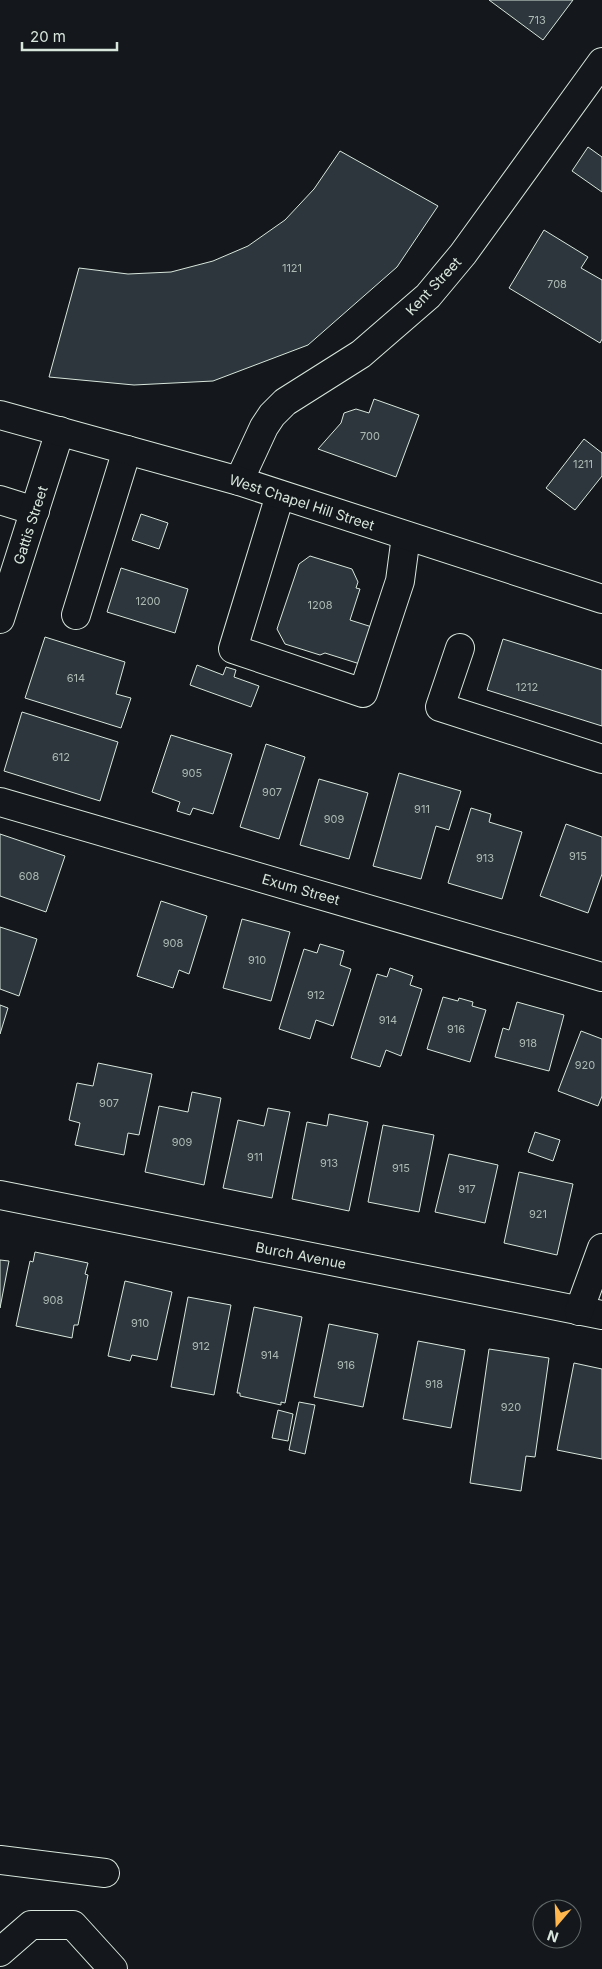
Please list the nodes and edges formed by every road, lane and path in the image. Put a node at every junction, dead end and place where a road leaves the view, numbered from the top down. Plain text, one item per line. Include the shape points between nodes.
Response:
1 (602, 62) edge
2 (0, 415) edge
3 (60, 431) junction
4 (127, 450) junction
5 (239, 481) junction
6 (280, 495) junction
7 (0, 500) edge
8 (35, 511) junction
9 (406, 536) junction
10 (602, 599) edge
11 (76, 616) dead end
12 (0, 619) edge
13 (460, 648) dead end
14 (602, 759) edge
15 (0, 802) edge
16 (602, 977) edge
17 (0, 1195) edge
18 (602, 1248) edge
19 (591, 1313) edge
20 (0, 1860) edge
21 (105, 1873) dead end
22 (0, 1952) edge
23 (113, 1969) edge

1 - 5 street, Kent Street via 463,254 428,296 361,354 279,409 264,427
2 - 3 street, West Chapel Hill Street
3 - 4 street, West Chapel Hill Street
3 - 8 street, Gattis Street
4 - 5 street, West Chapel Hill Street
4 - 11 street
5 - 6 street, West Chapel Hill Street
6 - 9 street, West Chapel Hill Street
6 - 9 street via 234,648 363,693 400,581
7 - 8 street
8 - 12 street, Gattis Street
9 - 10 street, West Chapel Hill Street
13 - 14 street via 440,707
15 - 16 street, Exum Street
17 - 19 street, Burch Avenue
18 - 19 street
20 - 21 street
22 - 23 street via 31,1925 73,1925

